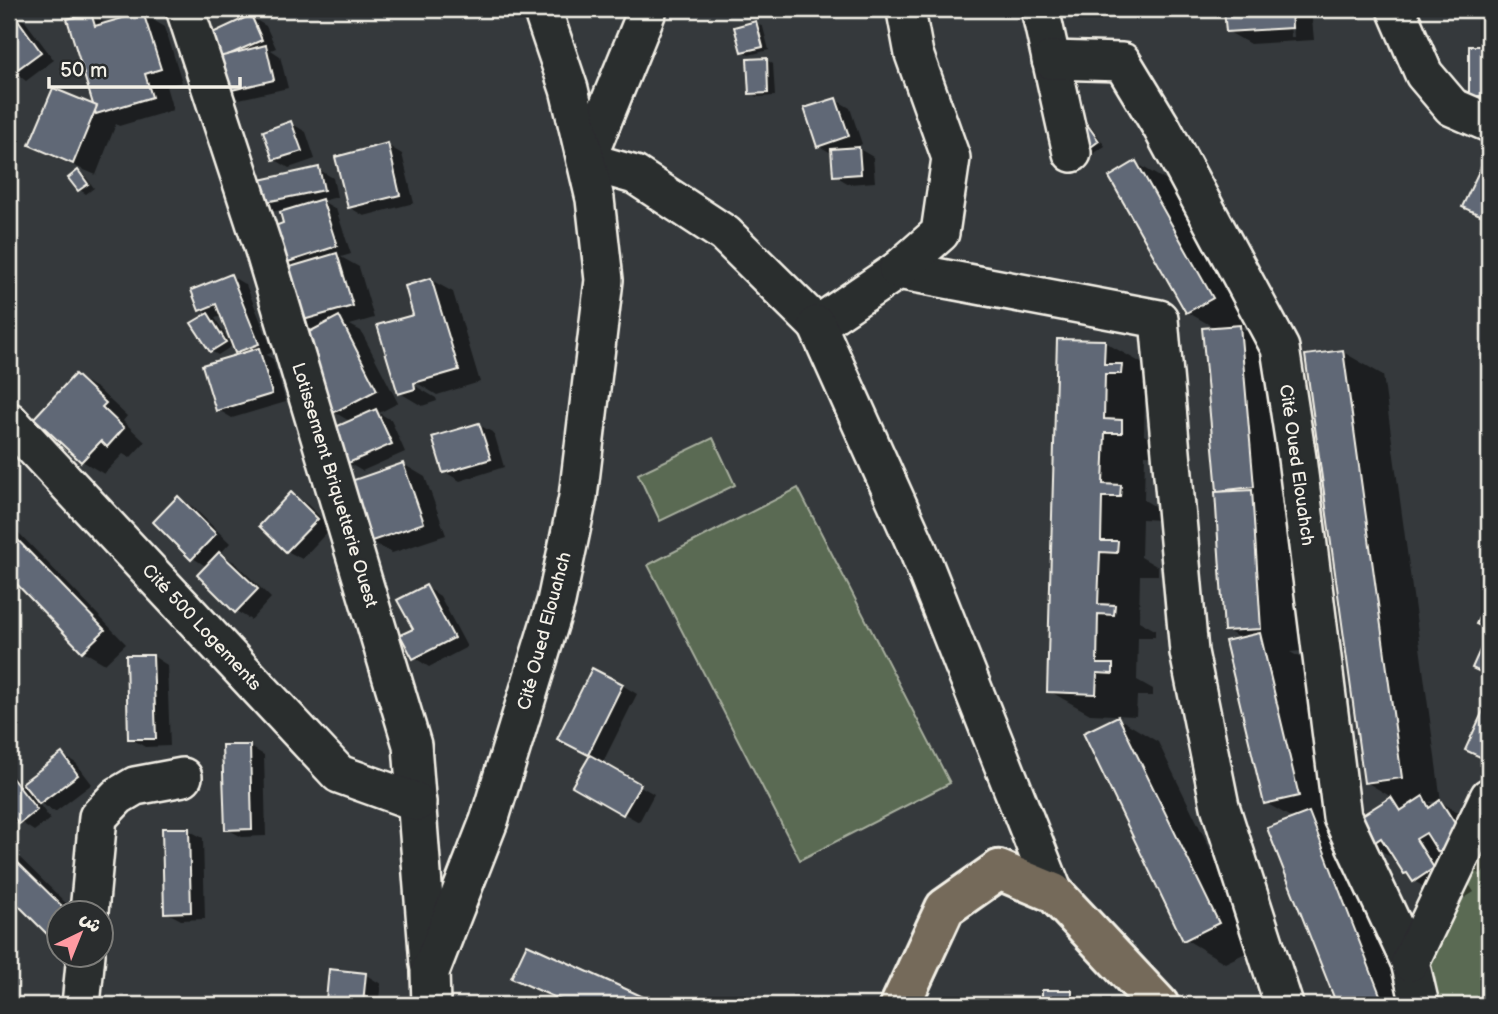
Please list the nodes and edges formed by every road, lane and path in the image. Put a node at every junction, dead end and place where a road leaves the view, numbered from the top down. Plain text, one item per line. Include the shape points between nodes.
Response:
1 (185, 9) edge
2 (542, 9) edge
3 (648, 9) edge
4 (907, 9) edge
5 (1040, 9) edge
6 (1396, 9) edge
7 (1051, 60) junction
8 (1489, 122) edge
9 (1072, 153) dead end
10 (586, 161) junction
11 (898, 270) junction
12 (817, 325) junction
13 (9, 421) edge
14 (183, 777) dead end
15 (1489, 797) edge
16 (416, 802) junction
17 (1054, 893) junction
18 (90, 898) edge
19 (1410, 962) junction
20 (85, 968) edge
21 (430, 989) edge
22 (81, 1005) edge
23 (900, 1005) edge
24 (1159, 1005) edge
25 (1284, 1005) edge
26 (1420, 1005) edge

1 - 16 street, Lotissement Briquetterie Ouest via 269,266 394,678 412,745
2 - 10 street, Cité Oued Elouahch via 569,89
3 - 10 street
4 - 11 street via 914,54 951,158 940,233
5 - 7 street
6 - 8 street via 1424,75 1452,107
7 - 9 street
7 - 19 street, Cité Oued Elouahch via 1122,62 1280,348 1342,817
10 - 12 street via 635,175 725,234
10 - 21 street, Cité Oued Elouahch via 604,280 578,497 556,602 489,821
11 - 12 street
11 - 25 street via 1159,319 1189,652 1220,806
12 - 17 street via 918,550
13 - 16 street, Cité 500 Logements via 339,774
14 - 18 street via 135,786 98,817
15 - 19 street
16 - 21 street, Lotissement Briquetterie Ouest
17 - 23 main road via 999,870 944,908
17 - 24 main road
19 - 26 street, Cité Oued Elouahch
20 - 22 street

